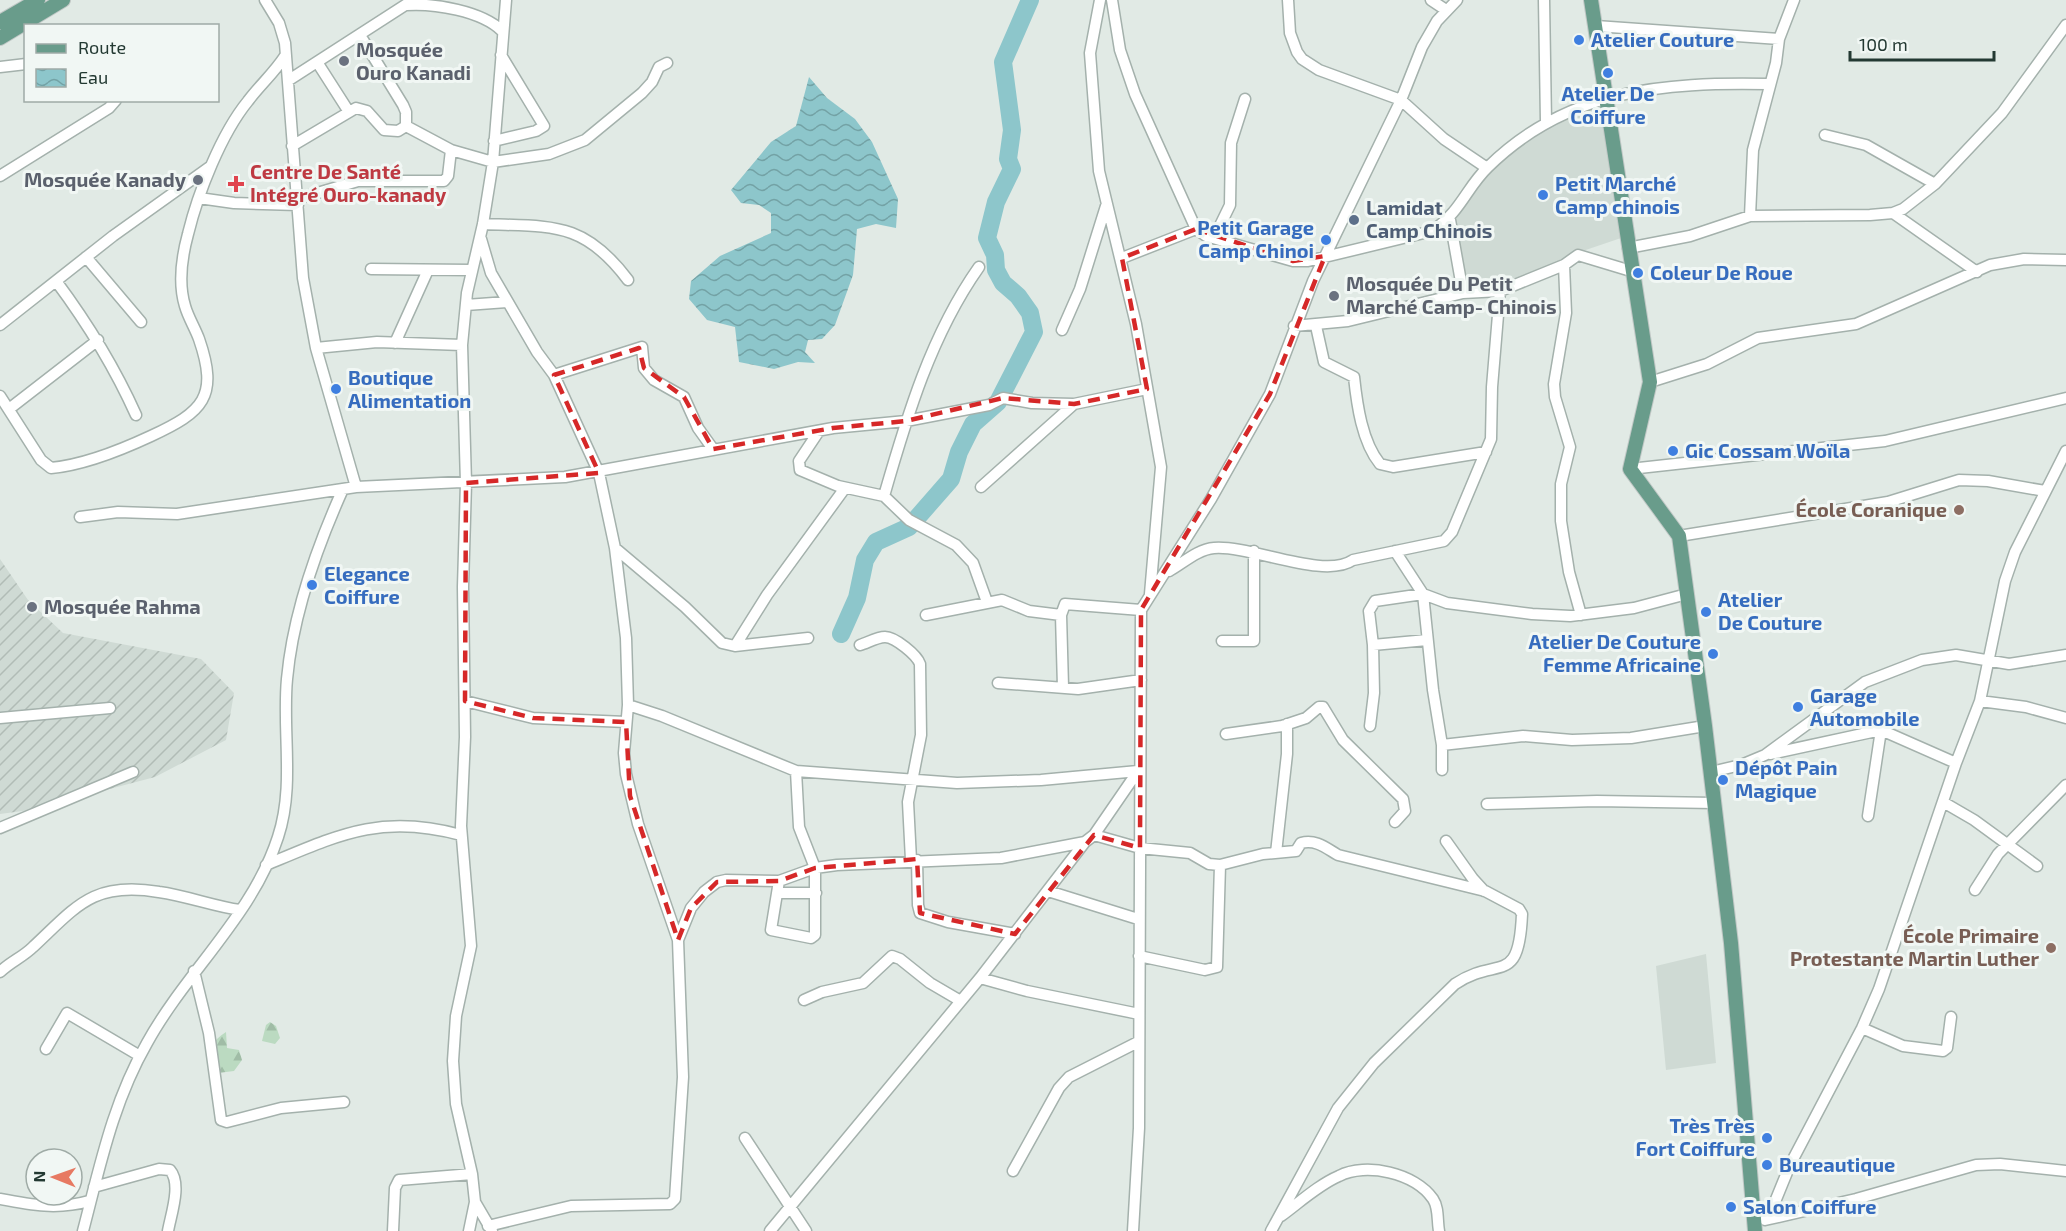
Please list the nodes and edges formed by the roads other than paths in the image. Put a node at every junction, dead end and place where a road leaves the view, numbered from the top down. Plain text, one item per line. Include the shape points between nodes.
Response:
1 (38, 0) edge
2 (63, 0) edge
3 (265, 0) edge
4 (506, 0) edge
5 (1100, 0) edge
6 (1112, 0) edge
7 (1288, 0) edge
8 (1431, 0) edge
9 (1457, 0) edge
10 (1544, 0) edge
11 (1591, 0) edge
12 (1794, 0) edge
13 (410, 3) edge
14 (1446, 10) junction
15 (0, 22) edge
16 (2066, 25) edge
17 (1596, 26) junction
18 (502, 31) junction
19 (360, 35) junction
20 (0, 38) edge
21 (1779, 39) junction
22 (501, 55) junction
23 (285, 56) junction
24 (317, 62) junction
25 (668, 63) dead end
26 (24, 64) edge
27 (0, 67) edge
28 (289, 80) junction
29 (1768, 84) junction
30 (1606, 97) junction
31 (1245, 99) dead end
32 (1401, 100) junction
33 (114, 102) edge
34 (349, 112) junction
35 (1546, 122) junction
36 (406, 126) junction
37 (1825, 135) dead end
38 (494, 141) junction
39 (292, 146) junction
40 (451, 150) junction
41 (493, 162) junction
42 (212, 165) junction
43 (1487, 168) junction
44 (0, 176) edge
45 (1935, 184) junction
46 (199, 198) junction
47 (297, 202) junction
48 (1107, 205) junction
49 (1893, 213) junction
50 (1750, 216) junction
51 (1450, 220) junction
52 (483, 224) junction
53 (1196, 229) junction
54 (480, 236) junction
55 (1214, 238) junction
56 (1628, 248) junction
57 (1325, 256) junction
58 (86, 257) junction
59 (1122, 258) junction
60 (2066, 260) edge
61 (1564, 265) junction
62 (980, 267) dead end
63 (371, 269) dead end
64 (428, 270) junction
65 (471, 270) junction
66 (1631, 271) junction
67 (1977, 272) junction
68 (628, 280) dead end
69 (56, 281) junction
70 (1500, 291) junction
71 (1463, 293) junction
72 (507, 302) junction
73 (466, 305) junction
74 (141, 322) dead end
75 (0, 325) edge
76 (1294, 326) junction
77 (1316, 326) junction
78 (1062, 330) dead end
79 (98, 340) junction
80 (395, 343) junction
81 (462, 345) junction
82 (316, 348) junction
83 (554, 375) junction
84 (1650, 382) junction
85 (1147, 389) junction
86 (0, 396) edge
87 (2066, 398) edge
88 (1074, 404) junction
89 (9, 409) junction
90 (136, 415) dead end
91 (906, 421) junction
92 (819, 431) junction
93 (713, 449) junction
94 (2066, 451) edge
95 (1486, 452) junction
96 (1630, 469) junction
97 (599, 473) junction
98 (466, 483) junction
99 (981, 487) dead end
100 (356, 488) junction
101 (845, 488) junction
102 (343, 489) junction
103 (2044, 490) junction
104 (884, 496) junction
105 (80, 517) dead end
106 (1679, 536) junction
107 (615, 548) junction
108 (1395, 551) junction
109 (1254, 552) junction
110 (1165, 574) junction
111 (1150, 594) junction
112 (1423, 594) junction
113 (1687, 594) junction
114 (987, 602) junction
115 (1141, 610) junction
116 (926, 615) dead end
117 (1062, 615) junction
118 (1581, 615) junction
119 (808, 638) dead end
120 (1427, 640) junction
121 (1222, 641) dead end
122 (860, 645) dead end
123 (1374, 645) junction
124 (735, 646) junction
125 (2066, 655) edge
126 (1990, 661) junction
127 (1141, 680) junction
128 (998, 682) dead end
129 (1063, 687) junction
130 (465, 701) junction
131 (1980, 701) junction
132 (628, 705) junction
133 (110, 708) dead end
134 (0, 718) edge
135 (2066, 718) edge
136 (626, 722) junction
137 (1287, 724) junction
138 (1370, 726) dead end
139 (1706, 726) junction
140 (1881, 730) junction
141 (1226, 734) dead end
142 (1442, 745) junction
143 (1765, 755) junction
144 (1956, 763) junction
145 (1442, 770) dead end
146 (796, 771) junction
147 (1138, 771) junction
148 (133, 772) dead end
149 (1711, 772) junction
150 (911, 780) junction
151 (2066, 785) edge
152 (1943, 802) junction
153 (1714, 803) junction
154 (1487, 804) dead end
155 (1868, 816) dead end
156 (1395, 822) dead end
157 (0, 828) edge
158 (461, 835) junction
159 (1094, 835) junction
160 (1446, 841) dead end
161 (1085, 842) junction
162 (2008, 845) junction
163 (1140, 848) junction
164 (1276, 852) junction
165 (914, 860) junction
166 (266, 865) junction
167 (1220, 865) junction
168 (2037, 866) dead end
169 (815, 868) junction
170 (780, 880) junction
171 (1975, 890) dead end
172 (1048, 891) junction
173 (1485, 891) junction
174 (777, 893) junction
175 (816, 893) junction
176 (240, 910) junction
177 (1138, 919) junction
178 (1015, 934) junction
179 (678, 940) junction
180 (1139, 956) junction
181 (194, 971) junction
182 (0, 972) edge
183 (980, 978) junction
184 (804, 1000) dead end
185 (959, 1000) junction
186 (1138, 1014) junction
187 (1951, 1017) dead end
188 (1862, 1029) junction
189 (1138, 1042) junction
190 (46, 1049) dead end
191 (140, 1056) junction
192 (344, 1102) dead end
193 (745, 1138) dead end
194 (1013, 1171) dead end
195 (2066, 1171) edge
196 (472, 1174) junction
197 (94, 1187) junction
198 (0, 1199) edge
199 (89, 1201) junction
200 (475, 1202) junction
201 (789, 1207) junction
202 (1276, 1220) junction
203 (1759, 1224) edge
204 (85, 1226) edge
205 (490, 1228) edge
206 (74, 1231) edge
207 (168, 1231) edge
208 (393, 1231) edge
209 (469, 1231) edge
210 (770, 1231) edge
211 (806, 1231) edge
212 (1133, 1231) edge
213 (1271, 1231) edge
214 (1439, 1231) edge

1 - 15 main road
2 - 20 main road
3 - 23 street via 283,33
4 - 18 street
5 - 48 street via 1090,42 1090,63 1099,171
6 - 53 street via 1128,72 1157,147
7 - 32 street via 1290,33 1302,59 1319,70
8 - 14 street
9 - 14 street
10 - 35 street
11 - 17 main road
12 - 21 street
13 - 18 street via 438,5 483,19
13 - 19 street
14 - 32 street via 1422,47
16 - 45 street via 2002,113
17 - 21 street
17 - 30 main road
18 - 22 street
19 - 24 street
19 - 36 street via 403,105
21 - 29 street
22 - 38 street
22 - 38 street via 544,126
23 - 28 street
23 - 42 street via 248,101
24 - 28 street
24 - 34 street
25 - 41 street via 659,67 642,93 585,140 549,154
26 - 27 street
28 - 39 street
29 - 30 street via 1649,89
29 - 50 street via 1750,161
30 - 35 street
30 - 56 main road
31 - 55 street via 1231,143 1230,205
32 - 43 street via 1444,139
32 - 57 street
33 - 44 street
34 - 36 street via 361,108 384,130 398,131
34 - 39 street
35 - 43 street
36 - 40 street
37 - 45 street via 1866,145
38 - 41 street
39 - 47 street
40 - 41 street
40 - 47 street via 444,181 353,182
41 - 52 street
42 - 46 street
42 - 58 street
43 - 51 street
45 - 49 street via 1912,204
46 - 47 street via 234,204
46 - 89 street via 188,234 182,279 185,308 209,375 204,399 196,410 144,440 51,468 41,460
47 - 82 street via 303,278
48 - 59 street
48 - 78 street via 1080,289
49 - 50 street
49 - 67 street
50 - 56 street via 1690,236
51 - 57 street via 1420,236
51 - 71 street
52 - 54 street
52 - 68 street via 565,229 587,238
53 - 55 street
53 - 59 street
54 - 65 street
54 - 72 street via 485,260
55 - 57 street via 1293,261
56 - 66 main road
57 - 76 street
58 - 69 street
58 - 74 street
59 - 85 street
60 - 67 street via 2007,261
61 - 66 street via 1578,255
61 - 70 street
61 - 118 street via 1566,313 1554,384 1570,447 1561,484 1562,521 1569,572
62 - 91 street via 948,316
63 - 64 street
64 - 65 street
64 - 80 street
65 - 73 street
66 - 84 main road
67 - 84 street via 1856,324 1758,338 1707,364
69 - 75 street
69 - 79 street
70 - 71 street
70 - 95 street via 1492,387 1493,426
71 - 77 street
72 - 73 street
72 - 83 street
73 - 81 street
76 - 77 street
76 - 110 street via 1270,394
77 - 95 street via 1324,363 1354,377 1368,439 1380,464 1393,467
79 - 89 street
79 - 90 street
80 - 81 street
80 - 82 street
81 - 98 street
82 - 100 street
83 - 93 street via 642,347 644,368 654,380 684,397
83 - 97 street
84 - 96 main road
85 - 88 street
85 - 111 street via 1161,467
86 - 89 street
87 - 96 street via 1916,436
88 - 91 street via 1003,398 989,405
88 - 99 street
91 - 92 street
91 - 104 street
92 - 93 street
92 - 101 street via 798,466
93 - 97 street
94 - 103 street
95 - 108 street via 1448,537
96 - 106 main road
97 - 98 street
97 - 107 street
98 - 100 street
98 - 130 street
100 - 102 street
101 - 104 street
101 - 124 street via 773,586
102 - 105 street via 177,514 118,512
102 - 166 street via 306,583 295,630 287,678 286,788 278,836
103 - 106 street via 1959,480 1888,502
103 - 126 street via 2005,581
104 - 114 street via 909,520 962,550 974,563
106 - 113 main road
107 - 124 street via 722,643
107 - 132 street via 626,638
108 - 109 street via 1353,560 1340,567
108 - 112 street
109 - 110 street via 1205,550
109 - 121 street via 1254,641
110 - 111 street
111 - 115 street
112 - 118 street via 1447,603 1522,613
112 - 120 street
112 - 123 street via 1370,605
113 - 118 street via 1634,608
113 - 139 main road
114 - 116 street
114 - 117 street via 1002,600 1029,611
115 - 117 street via 1070,602 1065,604
115 - 127 street
117 - 129 street
119 - 124 street
120 - 123 street
120 - 142 street
122 - 150 street via 885,637 920,664 921,724
123 - 138 street
125 - 126 street via 2023,663
126 - 131 street
126 - 143 street via 1945,656 1876,677
127 - 129 street via 1078,690
127 - 147 street
128 - 129 street
130 - 136 street via 533,718
130 - 158 street
131 - 135 street via 2026,707
131 - 144 street
132 - 136 street
132 - 146 street
133 - 134 street
136 - 179 street via 625,763 630,796
137 - 141 street
137 - 156 street via 1323,707 1343,740 1403,799 1405,811
137 - 164 street
139 - 142 street via 1631,738 1572,740 1523,736
139 - 149 main road
140 - 143 street
140 - 144 street
140 - 155 street
142 - 145 street
143 - 149 street
144 - 152 street
146 - 150 street
146 - 169 street via 799,827
147 - 150 street via 993,783
147 - 159 street
147 - 163 street
148 - 157 street
149 - 153 main road
150 - 165 street via 908,802
151 - 162 street
152 - 162 street
152 - 188 street
153 - 154 street
153 - 203 main road
158 - 166 street via 426,827 366,828
158 - 196 street via 471,946 453,1035 453,1084
159 - 161 street
159 - 163 street
160 - 173 street
161 - 165 street via 1001,858
161 - 172 street
162 - 168 street
162 - 171 street
163 - 167 street via 1190,853 1203,863
163 - 177 street
164 - 167 street
164 - 173 street via 1296,851 1301,843 1312,842 1338,855
165 - 169 street
165 - 178 street via 920,913
166 - 176 street
167 - 180 street via 1217,967 1205,970
169 - 170 street
169 - 175 street
170 - 174 street
170 - 179 street via 717,882 691,908
172 - 177 street
172 - 178 street
173 - 202 street via 1522,914 1516,955 1508,966 1465,977 1455,984 1374,1063 1332,1118
174 - 175 street
174 - 175 street via 771,930 811,938 815,935
176 - 181 street
176 - 182 street via 148,890 102,893 76,905 32,948
177 - 180 street
178 - 183 street
179 - 205 street via 682,1077 675,1199 670,1204 571,1206
180 - 186 street
181 - 191 street
181 - 192 street via 209,1033 221,1120 227,1122 281,1108
183 - 185 street
183 - 186 street
184 - 185 street via 863,983 892,956
185 - 201 street via 881,1100
186 - 189 street
187 - 188 street via 1947,1048 1943,1051 1903,1046
188 - 203 street
189 - 194 street via 1069,1077 1047,1108
189 - 212 street via 1139,1128
190 - 191 street via 67,1013
191 - 197 street via 113,1119
193 - 201 street
195 - 203 street via 1976,1165
196 - 200 street
196 - 208 street via 399,1180 395,1188
197 - 199 street
197 - 207 street via 159,1169 170,1170 175,1185
198 - 199 street via 48,1207
199 - 204 street
200 - 205 street
200 - 209 street
201 - 210 street
201 - 211 street
202 - 213 street
202 - 214 street via 1337,1176 1367,1169 1408,1179 1422,1188 1436,1206
204 - 206 street

